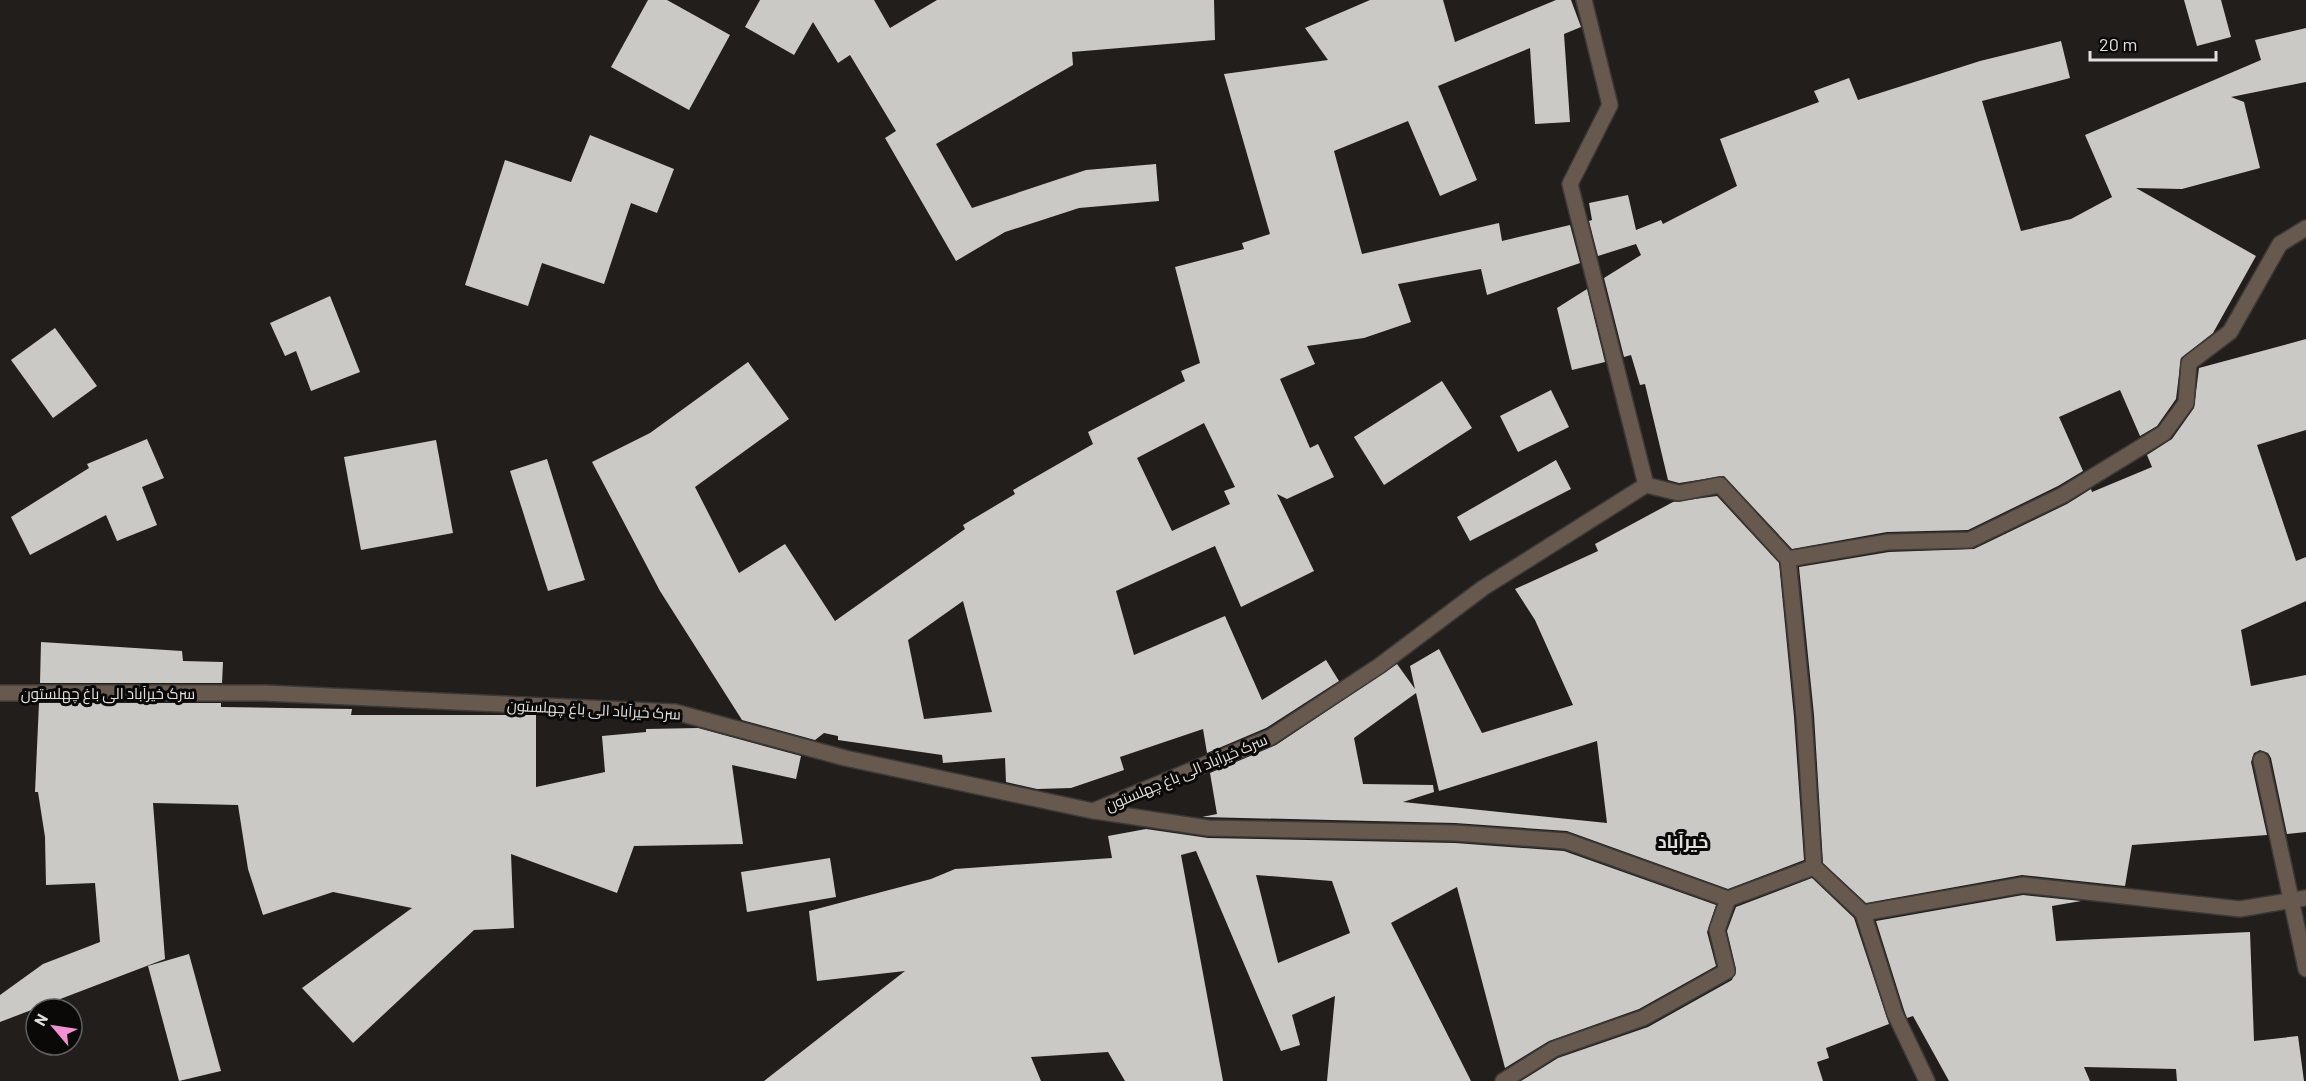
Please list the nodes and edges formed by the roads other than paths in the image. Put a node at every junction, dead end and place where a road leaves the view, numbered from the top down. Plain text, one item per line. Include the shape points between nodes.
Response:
1 (1584, 0) edge
2 (2306, 228) edge
3 (1646, 485) junction
4 (1788, 559) junction
5 (0, 693) edge
6 (2261, 760) dead end
7 (1094, 811) junction
8 (1814, 867) junction
9 (1728, 899) junction
10 (2299, 899) edge
11 (1863, 913) junction
12 (2306, 969) edge
13 (1503, 1081) edge
14 (1927, 1081) edge

1 - 3 street via 1610,105 1570,184
2 - 4 street via 2280,243 2230,332 2189,363 2186,403 2164,433 2063,495 1970,540 1888,542
3 - 4 street via 1679,493 1720,485
3 - 7 street, سرک خیرآباد الی باغ چهلستون via 1483,588 1379,666 1271,737
4 - 8 street
5 - 7 street, سرک خیرآباد الی باغ چهلستون via 264,693 675,712 845,758
6 - 10 street
7 - 9 street via 1209,828 1455,833 1566,841
8 - 9 street
8 - 11 street
9 - 13 street via 1717,930 1727,971 1643,1018 1554,1049
10 - 11 street via 2240,909 2024,885
10 - 12 street
11 - 14 street via 1895,1014

